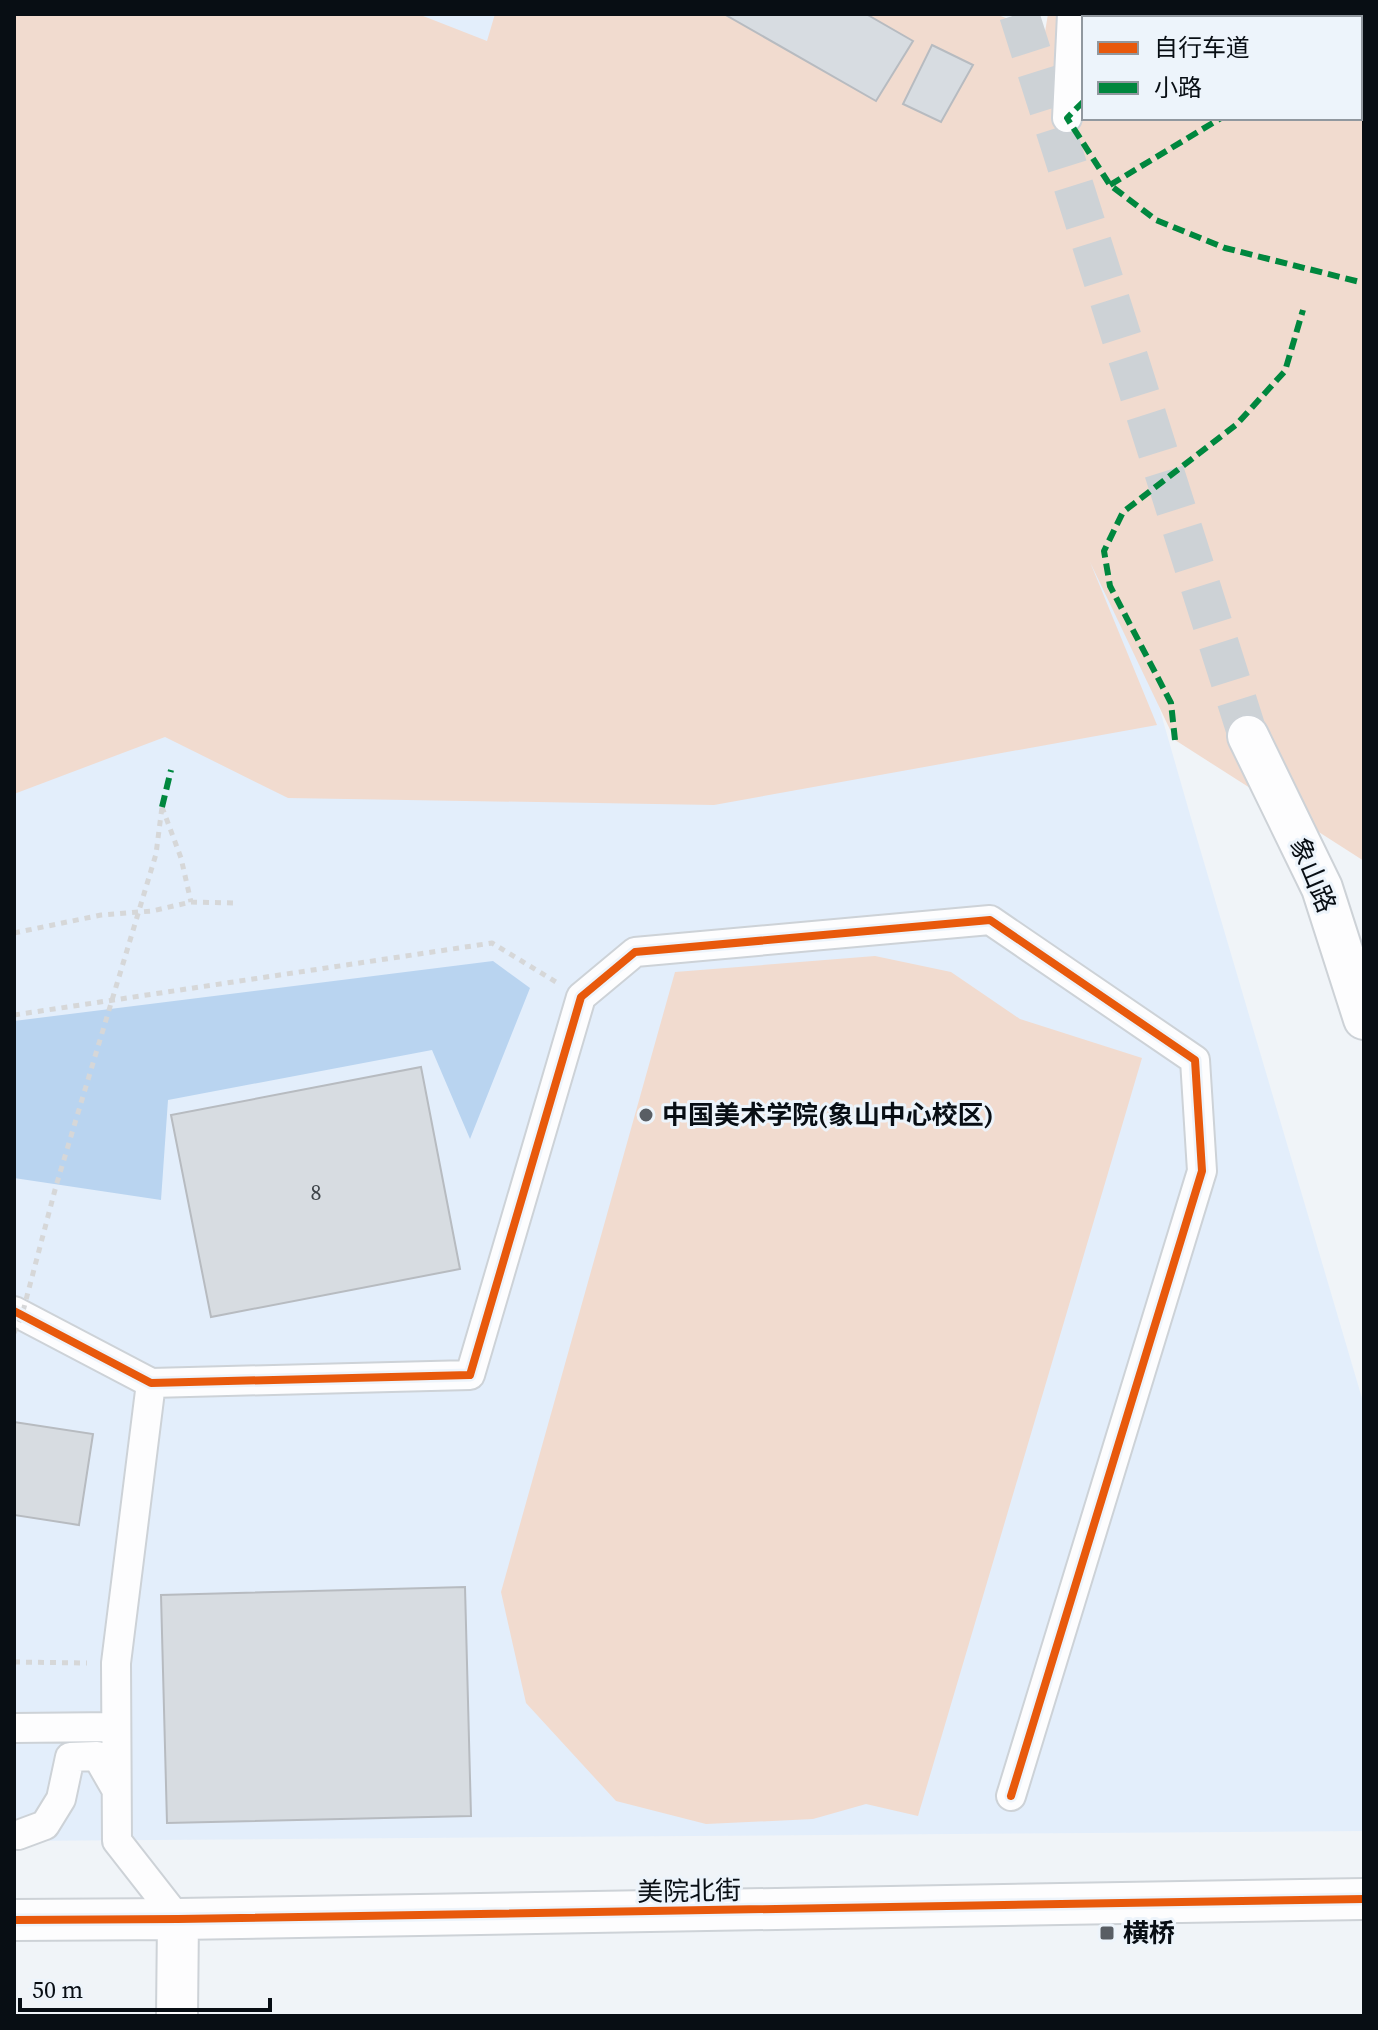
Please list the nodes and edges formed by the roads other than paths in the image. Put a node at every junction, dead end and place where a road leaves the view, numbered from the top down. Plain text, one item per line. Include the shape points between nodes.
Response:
1 (1072, 14) edge
2 (1067, 118) dead end
3 (1248, 736) tunnel mouth
4 (1364, 1019) edge
5 (17, 1320) edge
6 (151, 1383) junction
7 (116, 1727) junction
8 (14, 1728) edge
9 (116, 1789) junction
10 (1011, 1796) dead end
11 (18, 1835) dead end
12 (1364, 1899) edge
13 (178, 1919) junction
14 (14, 1920) edge
15 (177, 2016) edge

1 - 2 street
3 - 4 street, 象山路 via 1322,888
5 - 6 street
6 - 7 street via 116,1663
6 - 10 street via 470,1375 581,997 635,952 990,920 1195,1060 1202,1171
7 - 8 street
7 - 9 street
9 - 11 street via 97,1756 70,1757 61,1799 45,1825
9 - 13 street via 117,1841
12 - 13 street, 美院北街
13 - 14 street, 美院北街
13 - 15 street

